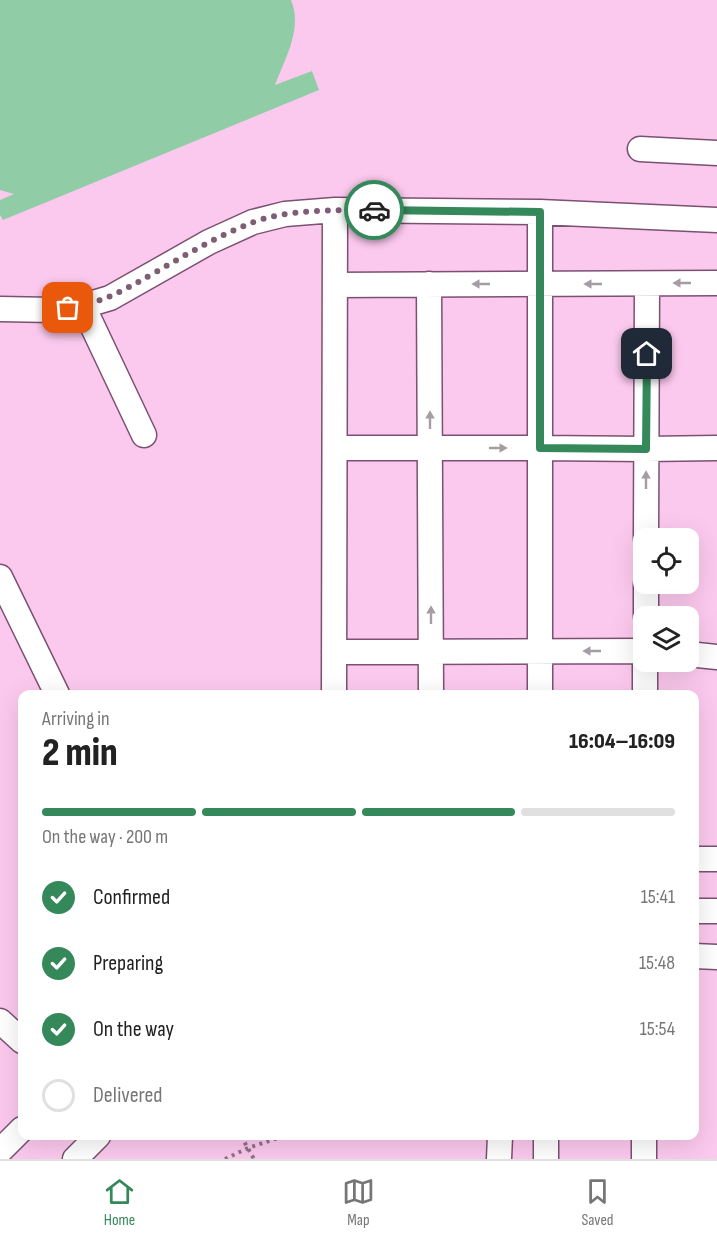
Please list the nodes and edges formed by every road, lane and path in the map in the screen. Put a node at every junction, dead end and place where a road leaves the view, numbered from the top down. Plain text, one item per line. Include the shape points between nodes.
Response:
1 (640, 149) dead end
2 (717, 153) edge
3 (335, 210) junction
4 (540, 212) junction
5 (717, 220) edge
6 (717, 283) edge
7 (429, 284) junction
8 (540, 284) junction
9 (647, 284) junction
10 (335, 285) junction
11 (82, 306) junction
12 (0, 309) edge
13 (144, 435) dead end
14 (335, 448) junction
15 (430, 448) junction
16 (540, 448) junction
17 (717, 448) edge
18 (646, 449) junction
19 (646, 528) edge
20 (0, 577) edge
21 (540, 651) junction
22 (633, 651) edge
23 (334, 652) junction
24 (431, 652) junction
25 (699, 655) edge
26 (717, 657) edge
27 (645, 672) edge
28 (55, 690) edge
29 (334, 690) edge
30 (431, 690) edge
31 (540, 690) edge
32 (645, 690) edge
33 (699, 859) edge
34 (717, 859) edge
35 (699, 911) edge
36 (717, 911) edge
37 (699, 956) edge
38 (717, 957) edge
39 (0, 1021) edge
40 (18, 1037) edge
41 (18, 1133) edge
42 (94, 1140) edge
43 (243, 1140) edge
44 (272, 1140) edge
45 (500, 1140) edge
46 (546, 1140) edge
47 (644, 1140) edge
48 (248, 1148) junction
49 (0, 1152) edge
50 (75, 1159) edge
51 (225, 1159) edge
52 (254, 1159) edge
53 (499, 1159) edge
54 (546, 1159) edge
55 (644, 1159) edge

1 - 2 street
3 - 4 street
3 - 10 street
3 - 11 street via 285,214 253,222 110,298
4 - 5 street
4 - 8 street
6 -> 9 street
8 -> 7 street
7 - 10 street
15 -> 7 street
9 -> 8 street
8 - 16 street
9 - 18 street
10 - 14 street
11 - 12 street
11 - 13 street
14 - 15 street
14 - 23 street
15 -> 16 street
24 -> 15 street
16 - 18 street
16 - 21 street
17 - 18 street
19 -> 18 street
20 - 28 street
22 -> 21 street
21 - 24 street
21 - 31 street
23 - 24 street
23 - 29 street
24 - 30 street
25 - 26 street
27 - 32 street
33 - 34 street
35 - 36 street
37 - 38 street
39 - 40 street
41 - 49 street
42 - 50 street
43 - 48 path
44 - 48 path
45 - 53 street
46 - 54 street
47 - 55 street
48 - 51 path
48 - 52 path

